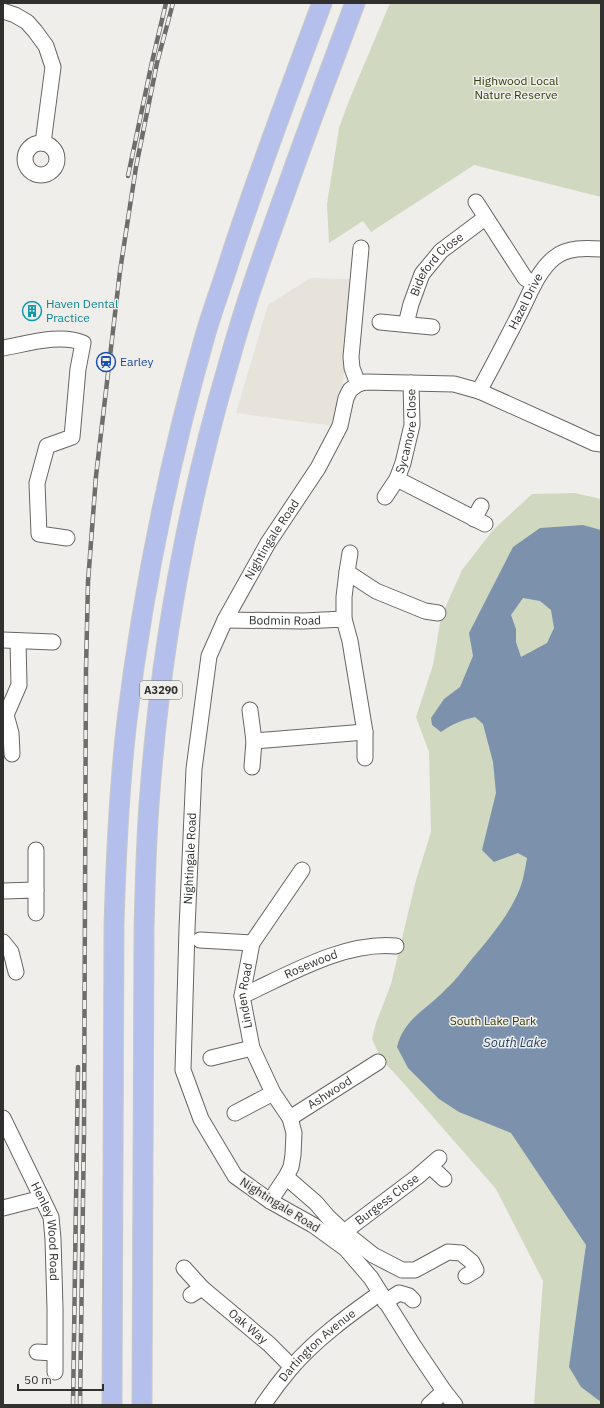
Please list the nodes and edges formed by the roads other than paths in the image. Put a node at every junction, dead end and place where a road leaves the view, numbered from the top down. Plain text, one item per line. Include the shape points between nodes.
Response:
1 (322, 3) edge
2 (355, 3) edge
3 (3, 11) edge
4 (43, 143) dead end
5 (476, 202) dead end
6 (485, 218) junction
7 (361, 248) dead end
8 (601, 249) edge
9 (534, 284) junction
10 (380, 322) dead end
11 (406, 324) junction
12 (432, 327) dead end
13 (3, 348) edge
14 (411, 382) junction
15 (358, 384) junction
16 (479, 391) junction
17 (601, 444) edge
18 (397, 479) junction
19 (385, 497) dead end
20 (481, 506) dead end
21 (67, 538) dead end
22 (350, 554) dead end
23 (347, 572) junction
24 (428, 616) dead end
25 (344, 619) junction
26 (225, 620) junction
27 (3, 640) edge
28 (18, 641) junction
29 (53, 642) dead end
30 (250, 710) dead end
31 (5, 716) edge
32 (365, 732) junction
33 (254, 740) junction
34 (12, 754) dead end
35 (365, 758) dead end
36 (252, 767) dead end
37 (36, 850) dead end
38 (302, 870) dead end
39 (36, 890) junction
40 (3, 891) edge
41 (36, 913) dead end
42 (5, 938) edge
43 (200, 940) dead end
44 (388, 941) dead end
45 (252, 942) junction
46 (16, 972) dead end
47 (242, 996) junction
48 (252, 1048) junction
49 (211, 1058) dead end
50 (370, 1063) dead end
51 (273, 1093) junction
52 (235, 1113) dead end
53 (3, 1118) edge
54 (290, 1118) junction
55 (286, 1177) junction
56 (444, 1179) dead end
57 (42, 1198) junction
58 (270, 1201) junction
59 (3, 1208) edge
60 (344, 1232) junction
61 (184, 1268) dead end
62 (477, 1271) dead end
63 (383, 1297) junction
64 (413, 1300) dead end
65 (37, 1352) dead end
66 (54, 1353) junction
67 (292, 1367) junction
68 (55, 1372) dead end
69 (444, 1391) junction
70 (112, 1405) edge
71 (142, 1405) edge
72 (263, 1405) edge
73 (429, 1405) edge
74 (455, 1405) edge

1 - 70 main road, A3290 via 244,216 206,333 161,510 138,642 125,736 116,863
2 - 71 main road, A3290 via 269,239 229,360 192,510 171,619 159,703 147,826 144,931
3 - 4 street via 27,22 36,31 46,46 53,67
5 - 6 street
6 - 9 street via 525,278
6 - 11 street, Bideford Close via 441,251 422,274
7 - 15 street via 351,357
8 - 9 street, Hazel Drive via 583,248 554,257
9 - 16 street, Hazel Drive
10 - 11 street
11 - 12 street
13 - 21 street via 53,339 76,340 83,343 72,437 47,446 37,483 39,534
14 - 15 street
14 - 16 street via 454,384
14 - 18 street, Sycamore Close via 412,425
15 - 26 street, Nightingale Road via 350,390 346,398 340,426 318,468 268,543
16 - 17 street
18 - 19 street, Sycamore Close
18 - 20 street, Sycamore Close via 479,522
22 - 23 street
23 - 24 street via 376,591
23 - 25 street
25 - 26 street, Bodmin Road
25 - 32 street
26 - 58 street, Nightingale Road via 209,656 194,769 183,1070 201,1119 235,1176
27 - 28 street
28 - 29 street
28 - 31 street via 18,685
30 - 33 street
31 - 34 street via 11,733
32 - 33 street
32 - 35 street
33 - 36 street
37 - 39 street
38 - 45 street, Linden Road
39 - 40 street
39 - 41 street
42 - 46 street
43 - 45 street
44 - 47 street, Rosewood via 339,953
45 - 47 street, Linden Road
47 - 48 street, Linden Road
48 - 49 street
48 - 51 street, Linden Road
50 - 54 street, Ashwood
51 - 52 street
51 - 54 street, Linden Road
53 - 57 street, Henley Wood Road
54 - 55 street, Linden Road via 294,1134 294,1155
55 - 58 street, Linden Road
55 - 60 street, Burgess Close
56 - 60 street, Burgess Close via 435,1162
57 - 59 street
57 - 66 street, Henley Wood Road via 51,1216 54,1239
58 - 63 street, Nightingale Road via 313,1225 346,1249 371,1278
60 - 62 street, Burgess Close via 373,1254 402,1270 415,1270 448,1252 461,1253 472,1262
61 - 67 street, Oak Way via 196,1291 268,1344
63 - 64 street, Dartington Avenue via 399,1293
63 - 67 street, Dartington Avenue via 349,1316
63 - 69 street, Nightingale Road
65 - 66 street
66 - 68 street, Henley Wood Road
67 - 72 street, Dartington Avenue
69 - 73 street
69 - 74 street, Nightingale Road

